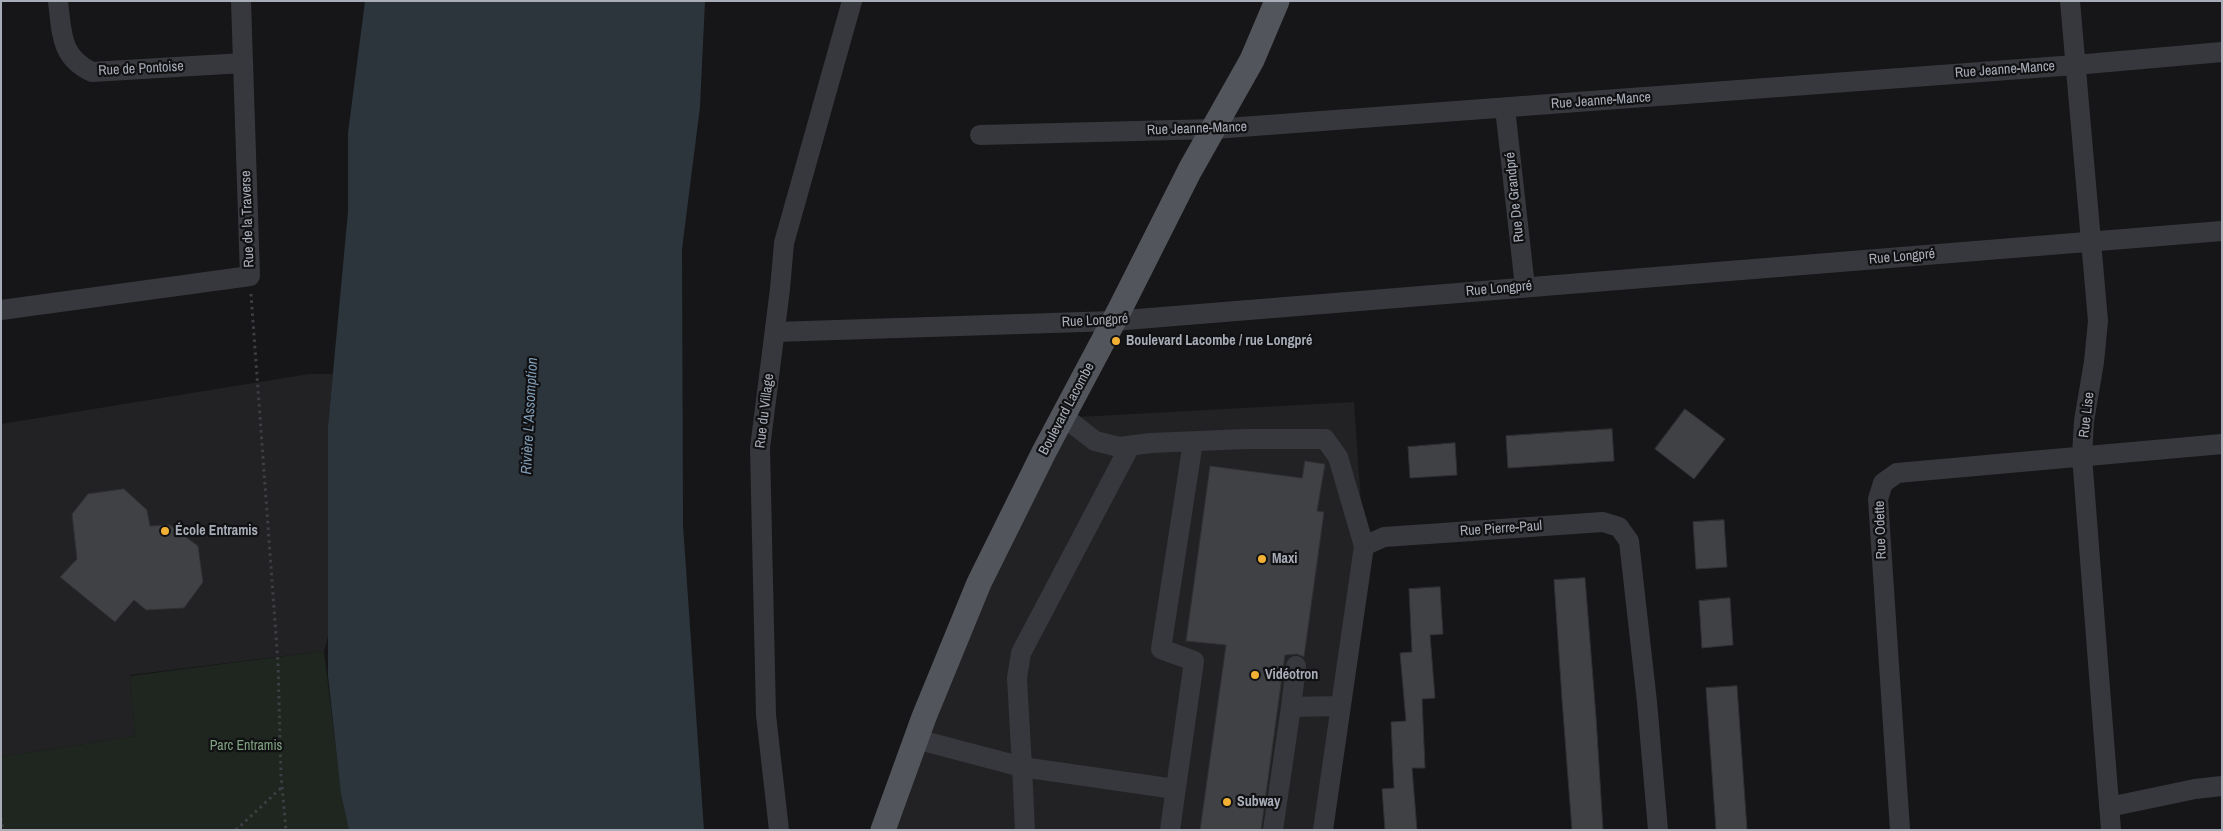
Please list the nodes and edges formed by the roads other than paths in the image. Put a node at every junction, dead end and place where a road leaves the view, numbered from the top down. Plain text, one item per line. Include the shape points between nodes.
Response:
1 (58, 1) edge
2 (241, 1) edge
3 (852, 1) edge
4 (1277, 1) edge
5 (2070, 1) edge
6 (2222, 52) edge
7 (243, 62) junction
8 (2075, 65) junction
9 (1505, 108) junction
10 (1214, 129) junction
11 (980, 135) dead end
12 (2222, 232) edge
13 (2090, 242) junction
14 (1525, 287) junction
15 (1, 310) edge
16 (1113, 321) junction
17 (775, 332) junction
18 (1063, 416) junction
19 (1193, 442) junction
20 (2222, 444) edge
21 (1130, 446) junction
22 (2082, 456) junction
23 (1364, 546) junction
24 (1296, 666) dead end
25 (1291, 706) junction
26 (1341, 706) junction
27 (916, 739) junction
28 (1022, 767) junction
29 (2222, 786) edge
30 (1176, 789) junction
31 (2109, 807) junction
32 (780, 830) edge
33 (883, 830) edge
34 (1025, 830) edge
35 (1170, 830) edge
36 (1274, 830) edge
37 (1323, 830) edge
38 (1658, 830) edge
39 (1900, 830) edge
40 (2110, 830) edge

1 - 7 street, Rue de Pontoise via 68,53 79,66 92,72
2 - 7 street, Rue de la Traverse
3 - 17 street, Rue du Village via 784,243
4 - 10 main road, Boulevard Lacombe via 1252,60
5 - 8 street, Rue Lise
6 - 8 street, Rue Jeanne-Mance
7 - 15 street, Rue de la Traverse via 250,276
8 - 9 street, Rue Jeanne-Mance
8 - 13 street, Rue Lise
9 - 10 street, Rue Jeanne-Mance
9 - 14 street, Rue De Grandpré
10 - 11 street, Rue Jeanne-Mance
10 - 16 main road, Boulevard Lacombe
12 - 13 street, Rue Longpré
13 - 14 street, Rue Longpré
13 - 22 street, Rue Lise via 2098,321
14 - 16 street, Rue Longpré
16 - 17 street, Rue Longpré
16 - 18 main road, Boulevard Lacombe
17 - 32 street, Rue du Village via 760,448 766,715
18 - 21 street via 1095,441 1119,447
18 - 27 main road, Boulevard Lacombe via 979,583
19 - 21 street
19 - 23 street via 1325,440 1338,457
19 - 30 street via 1161,649 1194,661
20 - 22 street, Rue Odette
21 - 28 street via 1020,653 1016,678
22 - 31 street, Rue Lise
22 - 39 street, Rue Odette via 1897,473 1883,483 1878,499
23 - 26 street
23 - 38 street, Rue Pierre-Paul via 1384,537 1603,522 1619,527 1629,541
24 - 25 street
25 - 26 street
25 - 36 street
26 - 37 street
27 - 28 street
27 - 33 main road, Boulevard Lacombe
28 - 30 street
28 - 34 street
29 - 31 street
30 - 35 street
31 - 40 street, Rue Lise

